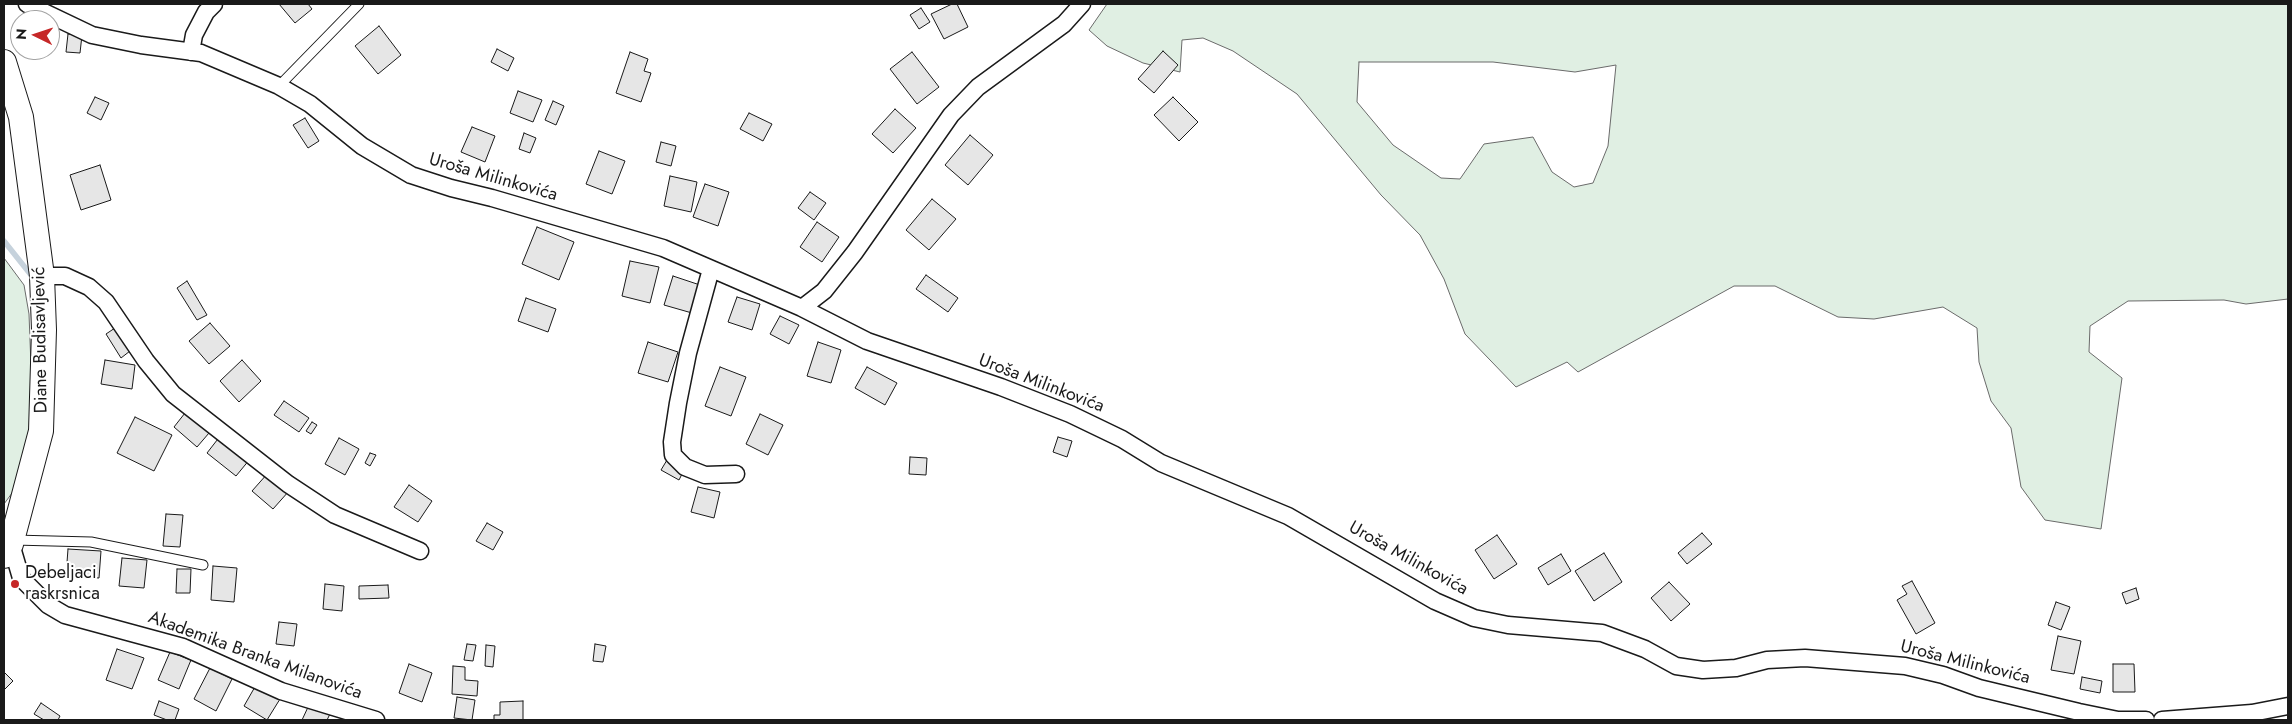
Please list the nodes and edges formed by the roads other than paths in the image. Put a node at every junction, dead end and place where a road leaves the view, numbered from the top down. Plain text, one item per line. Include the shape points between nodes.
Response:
1 (27, 4) edge
2 (214, 4) edge
3 (359, 4) edge
4 (1082, 4) edge
5 (191, 52) junction
6 (4, 62) edge
7 (279, 86) junction
8 (711, 269) junction
9 (42, 276) junction
10 (802, 308) junction
11 (736, 474) dead end
12 (9, 547) edge
13 (420, 551) dead end
14 (202, 565) dead end
15 (2288, 706) edge
16 (376, 720) edge
17 (2146, 720) edge
18 (2162, 720) edge

1 - 5 street, Uroša Milinkovića via 92,35
2 - 5 street via 194,35
3 - 7 lane
4 - 10 street via 1064,24 978,87 951,115 855,252 824,291
5 - 7 street, Uroša Milinkovića via 201,53
6 - 9 street, Diane Budisavljević via 21,117
7 - 8 street, Uroša Milinkovića via 310,104 362,146 411,175 663,248
8 - 10 street, Uroša Milinkovića
8 - 11 street via 683,378 673,454 685,467 705,475
9 - 12 street, Diane Budisavljević via 41,431
9 - 13 street via 65,276 89,287 106,302 173,394 288,484 335,515
10 - 17 street, Uroša Milinkovića via 867,341 1070,414 1122,439 1161,463 1288,516 1435,601 1474,618 1508,625 1602,633 1645,649 1676,666 1703,670 1805,658 1905,666 2079,712 2118,720
12 - 14 lane via 91,542
12 - 16 street, Akademika Branka Milanovića via 21,578 48,605 66,615 182,648 281,691
15 - 18 street via 2252,713

